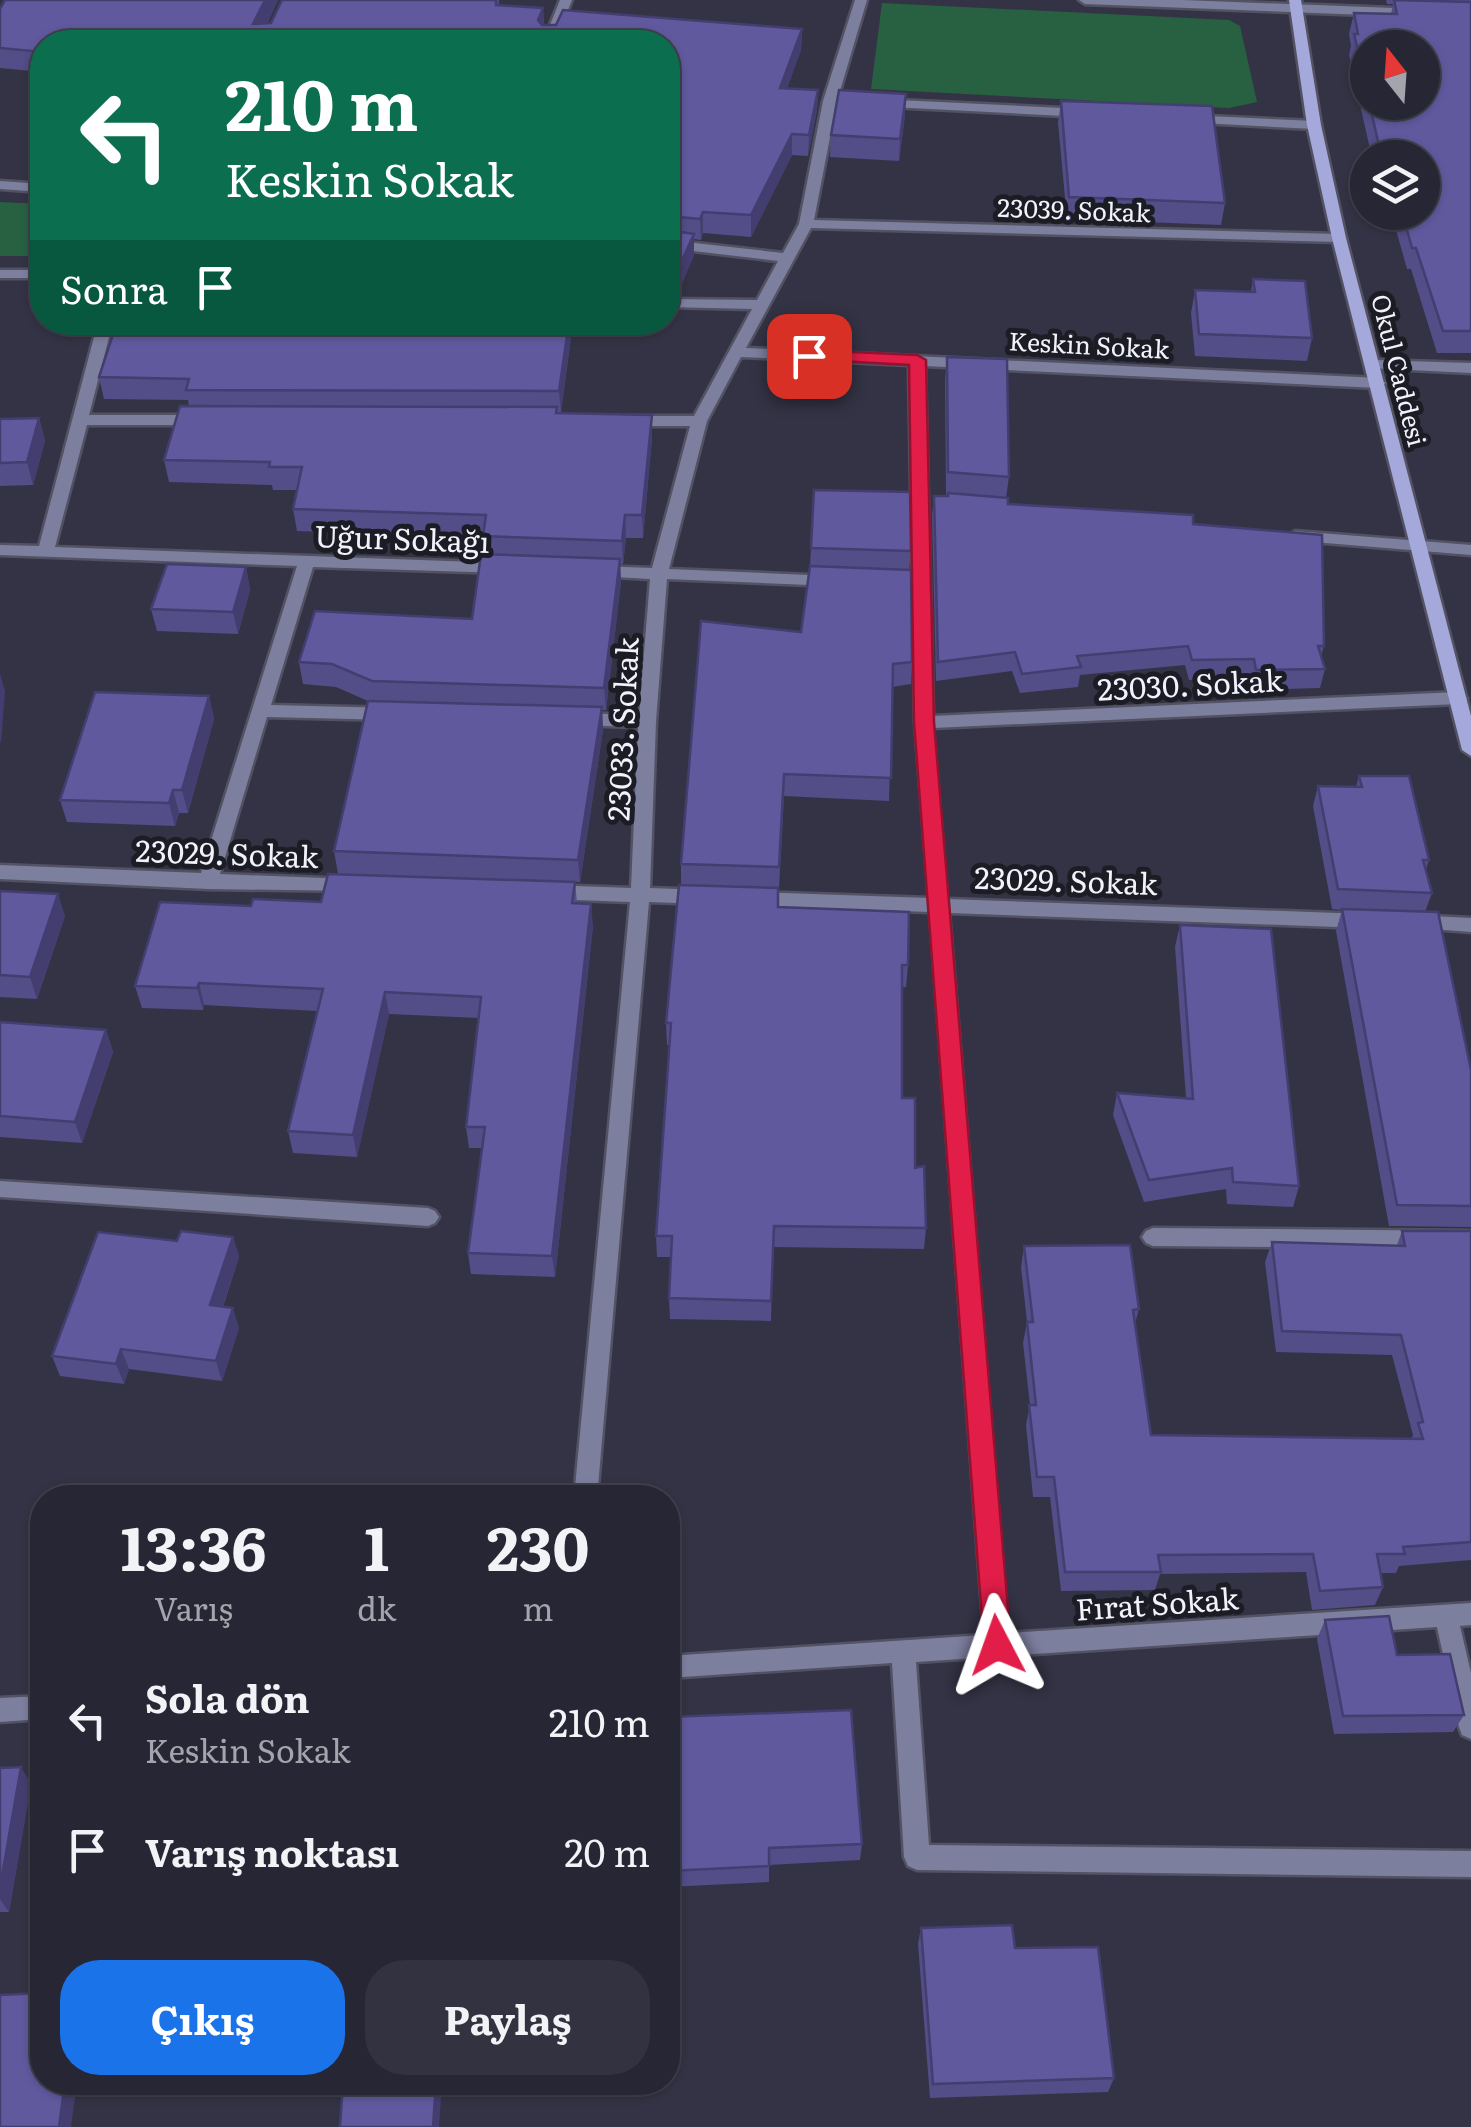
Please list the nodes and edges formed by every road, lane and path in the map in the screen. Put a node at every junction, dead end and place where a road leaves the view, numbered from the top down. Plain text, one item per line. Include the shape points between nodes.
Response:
1 (566, 0) edge
2 (861, 0) edge
3 (1085, 0) edge
4 (1296, 5) edge
5 (1471, 15) edge
6 (554, 30) edge
7 (869, 103) edge
8 (1102, 114) edge
9 (1179, 118) edge
10 (1314, 125) junction
11 (0, 185) edge
12 (30, 187) edge
13 (806, 224) junction
14 (1339, 238) junction
15 (680, 245) edge
16 (788, 258) junction
17 (0, 274) edge
18 (30, 274) edge
19 (680, 303) edge
20 (761, 305) junction
21 (102, 335) edge
22 (738, 352) junction
23 (917, 360) junction
24 (1374, 365) junction
25 (1471, 368) edge
26 (1378, 383) junction
27 (78, 420) junction
28 (214, 420) edge
29 (602, 421) edge
30 (699, 421) junction
31 (1276, 534) edge
32 (1419, 548) junction
33 (0, 550) edge
34 (1471, 550) edge
35 (46, 551) junction
36 (307, 560) junction
37 (522, 568) edge
38 (580, 571) edge
39 (659, 574) junction
40 (846, 582) edge
41 (1458, 698) junction
42 (259, 711) junction
43 (414, 715) edge
44 (550, 718) edge
45 (647, 721) junction
46 (924, 722) junction
47 (1471, 750) edge
48 (0, 872) edge
49 (208, 882) junction
50 (365, 887) edge
51 (522, 892) edge
52 (640, 895) junction
53 (940, 905) junction
54 (1471, 924) edge
55 (0, 1189) edge
56 (428, 1217) dead end
57 (1153, 1237) dead end
58 (1471, 1240) edge
59 (586, 1485) edge
60 (1459, 1615) edge
61 (997, 1645) junction
62 (904, 1651) junction
63 (680, 1665) edge
64 (30, 1709) edge
65 (0, 1710) edge
66 (1471, 1727) edge
67 (1471, 1864) edge

1 - 6 street
2 - 13 street, 23033. Sokak
3 - 4 street
4 - 5 street
4 - 10 main road, Okul Caddesi
7 - 8 street
9 - 10 street
10 - 14 main road, Okul Caddesi
11 - 12 street
13 - 14 street, 23039. Sokak
13 - 16 street, 23033. Sokak
14 - 24 main road, Okul Caddesi
15 - 16 street
16 - 20 street, 23033. Sokak
17 - 18 street
19 - 20 street
20 - 22 street, 23033. Sokak
21 - 27 street
22 - 23 street, Keskin Sokak
22 - 30 street, 23033. Sokak
23 - 26 street, Keskin Sokak
23 - 46 street via 930,502 912,584
24 - 25 street
24 - 26 main road, Okul Caddesi
26 - 32 main road, Okul Caddesi
27 - 28 street
27 - 35 street
29 - 30 street
30 - 39 street, 23033. Sokak
31 - 32 street
32 - 34 street
32 - 41 main road, Okul Caddesi
33 - 35 street, Uğur Sokağı
35 - 36 street, Uğur Sokağı
36 - 37 street, Uğur Sokağı
36 - 42 street
38 - 39 street
39 - 40 street
39 - 45 street, 23033. Sokak
41 - 46 street, 23030. Sokak
41 - 47 main road, Okul Caddesi
42 - 43 street
42 - 49 street
44 - 45 street
45 - 52 street, 23033. Sokak
46 - 53 street
48 - 49 street, 23029. Sokak
49 - 50 street, 23029. Sokak
51 - 52 street, 23029. Sokak
52 - 53 street, 23029. Sokak
52 - 59 street, 23033. Sokak
53 - 54 street, 23029. Sokak
53 - 61 street
55 - 56 street
57 - 58 street
60 - 61 street, Fırat Sokak
60 - 66 street
61 - 62 street, Fırat Sokak
62 - 63 street, Fırat Sokak
62 - 67 street via 917,1857
64 - 65 street

